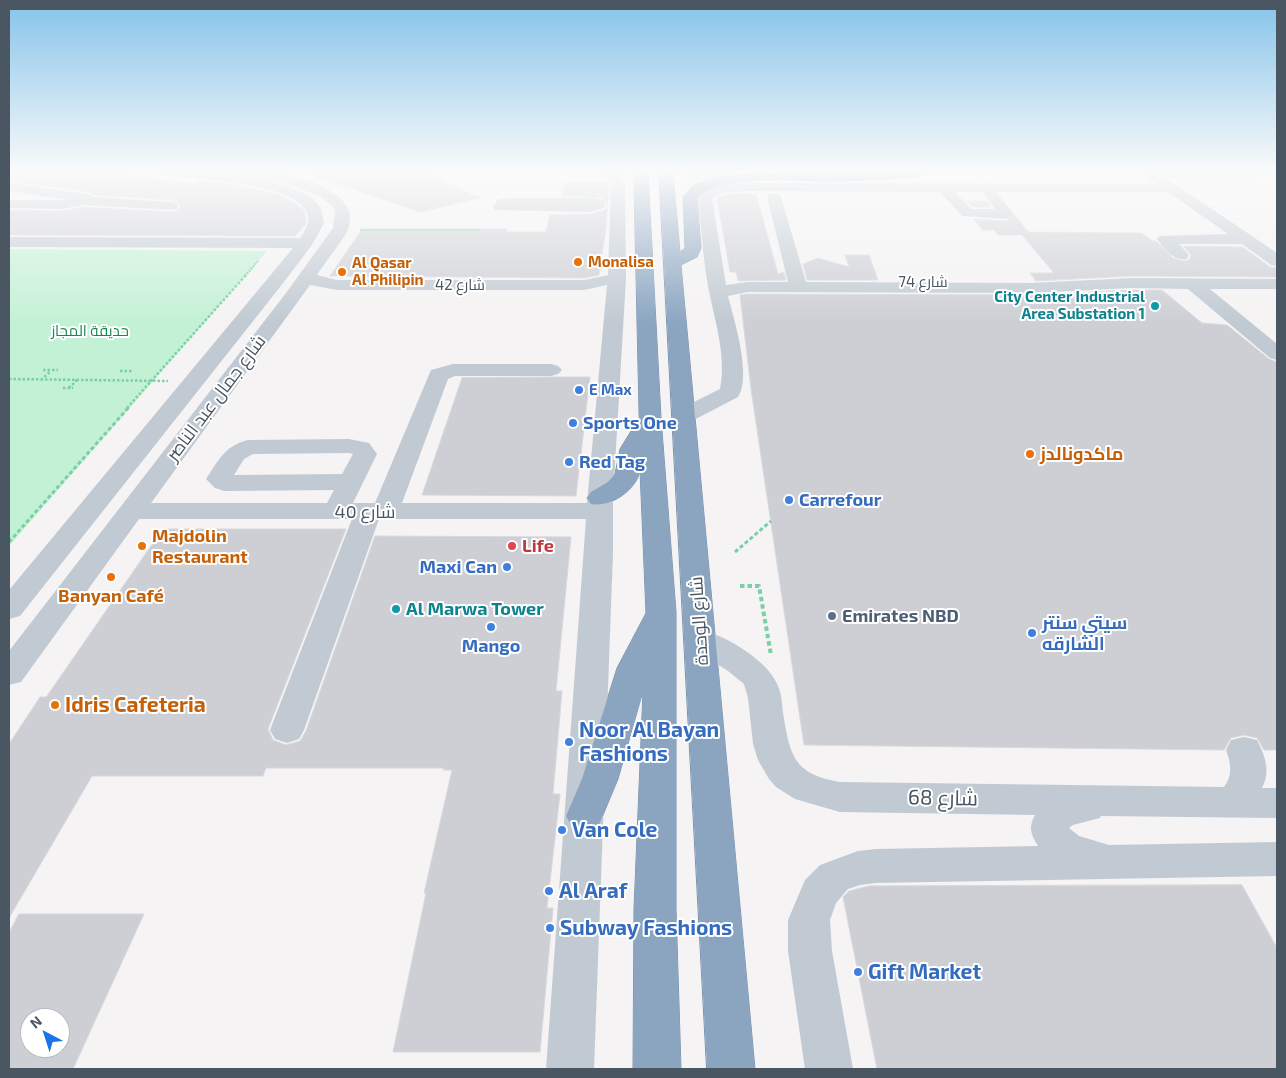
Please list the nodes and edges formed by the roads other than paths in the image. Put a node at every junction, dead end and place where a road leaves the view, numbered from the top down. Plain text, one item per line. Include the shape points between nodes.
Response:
1 (315, 222) edge
2 (342, 222) edge
3 (617, 222) edge
4 (621, 222) edge
5 (669, 222) edge
6 (692, 222) edge
7 (708, 222) edge
8 (781, 222) edge
9 (1222, 222) edge
10 (1268, 236) dead end
11 (1243, 237) junction
12 (9, 242) edge
13 (304, 243) junction
14 (1181, 255) dead end
15 (1277, 261) edge
16 (672, 263) junction
17 (306, 276) junction
18 (797, 282) junction
19 (274, 283) junction
20 (717, 283) junction
21 (1170, 283) junction
22 (1277, 284) edge
23 (337, 285) junction
24 (617, 285) junction
25 (1088, 288) junction
26 (1198, 288) junction
27 (287, 303) junction
28 (1203, 315) dead end
29 (219, 350) junction
30 (1277, 354) edge
31 (551, 370) dead end
32 (219, 394) junction
33 (684, 416) junction
34 (650, 418) junction
35 (351, 482) junction
36 (600, 504) junction
37 (131, 511) junction
38 (335, 512) junction
39 (377, 512) junction
40 (9, 609) edge
41 (661, 612) junction
42 (700, 639) junction
43 (9, 674) edge
44 (287, 730) dead end
45 (1244, 750) dead end
46 (1115, 800) junction
47 (1234, 802) junction
48 (1277, 803) edge
49 (585, 816) junction
50 (1277, 859) edge
51 (1129, 863) junction
52 (570, 1069) edge
53 (657, 1069) edge
54 (732, 1069) edge
55 (828, 1069) edge

1 - 13 street, شارع جمال عبد الناصر
2 - 17 street, شارع جمال عبد الناصر
3 - 24 street
4 - 34 highway, شارع الوحدة
5 - 16 highway, شارع الوحدة
6 - 16 highway via 694,248
7 - 20 street
8 - 18 street
9 - 11 street
10 - 11 street
11 - 14 street via 1164,240
11 - 15 street
12 - 13 street
13 - 19 street, شارع جمال عبد الناصر
16 - 33 highway, شارع الوحدة
17 - 23 street, شارع 42
17 - 27 street, شارع جمال عبد الناصر
18 - 20 street, شارع 74
18 - 25 street, شارع 74
19 - 27 street via 280,286 266,309 270,311
19 - 29 street, شارع جمال عبد الناصر
20 - 25 street, شارع 74 via 775,289
20 - 33 street via 731,311 732,389
21 - 25 street, شارع 74
21 - 26 street, شارع 74
21 - 28 street
22 - 26 street via 1226,284
23 - 24 street, شارع 42 via 455,292
23 - 27 street, شارع 42 via 312,289
24 - 36 street
26 - 30 street
27 - 32 street, شارع جمال عبد الناصر
29 - 32 street via 230,348 236,351 214,385
29 - 40 street, شارع جمال عبد الناصر
31 - 39 street via 453,370 439,375
32 - 37 street, شارع جمال عبد الناصر
33 - 42 highway, شارع الوحدة
34 - 36 highway via 632,449 627,475
34 - 41 highway, شارع الوحدة
35 - 35 street via 364,454 360,448 349,446 248,447 235,454 219,479 224,483
35 - 38 street
36 - 39 street, شارع 40
36 - 49 street
37 - 38 street, شارع 40
37 - 43 street, شارع جمال عبد الناصر
38 - 39 street, شارع 40
39 - 44 street
41 - 49 highway via 633,668 609,753
41 - 53 highway, شارع الوحدة via 655,909
42 - 46 street, شارع 68 via 755,674 763,689 772,750 778,764 805,788 840,797
42 - 54 highway, شارع الوحدة
45 - 47 street via 1250,772 1247,785
46 - 47 street, شارع 68
46 - 51 street via 1055,816 1049,822 1050,831 1055,840 1074,851
47 - 48 street, شارع 68
49 - 52 street
50 - 51 street
51 - 55 street via 876,866 846,871 834,877 818,893 809,920 809,942

